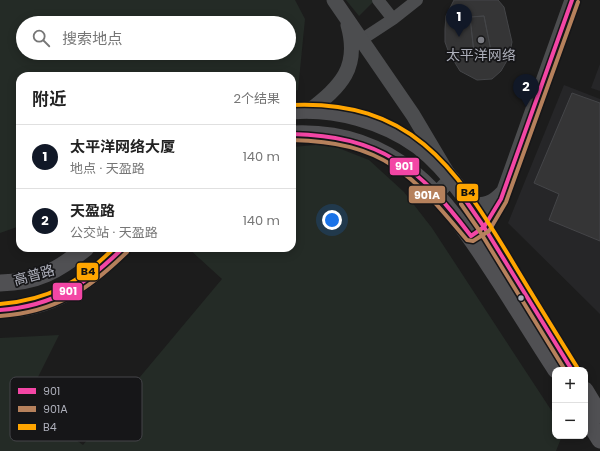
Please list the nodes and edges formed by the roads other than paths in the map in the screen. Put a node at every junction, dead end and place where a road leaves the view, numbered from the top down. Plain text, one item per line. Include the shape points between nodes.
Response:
1 (334, 0) edge
2 (378, 0) edge
3 (418, 0) edge
4 (572, 0) edge
5 (393, 19) junction
6 (347, 20) junction
7 (361, 40) junction
8 (300, 111) edge
9 (296, 134) edge
10 (451, 179) junction
11 (506, 188) junction
12 (436, 194) junction
13 (469, 205) junction
14 (478, 232) junction
15 (81, 252) edge
16 (119, 252) edge
17 (0, 283) edge
18 (0, 310) edge
19 (554, 367) edge
20 (570, 367) edge
21 (588, 395) edge
22 (600, 415) edge
23 (588, 421) edge
24 (600, 440) edge

1 - 6 street
2 - 5 street
3 - 5 street
4 - 11 street
5 - 7 street
6 - 7 street
6 - 8 street via 352,47 347,72 340,84
7 - 10 street via 413,115
8 - 10 main road via 346,115 391,131 418,146
9 - 12 main road via 328,134 378,148 416,173
10 - 12 street
10 - 13 main road
11 - 13 street via 489,204
11 - 14 street via 497,208
12 - 14 main road
13 - 14 main road
14 - 19 main road
14 - 20 main road
15 - 17 main road, 高普路 via 67,264 46,275
16 - 18 main road, 高普路 via 73,290 24,309
21 - 22 main road
23 - 24 main road

